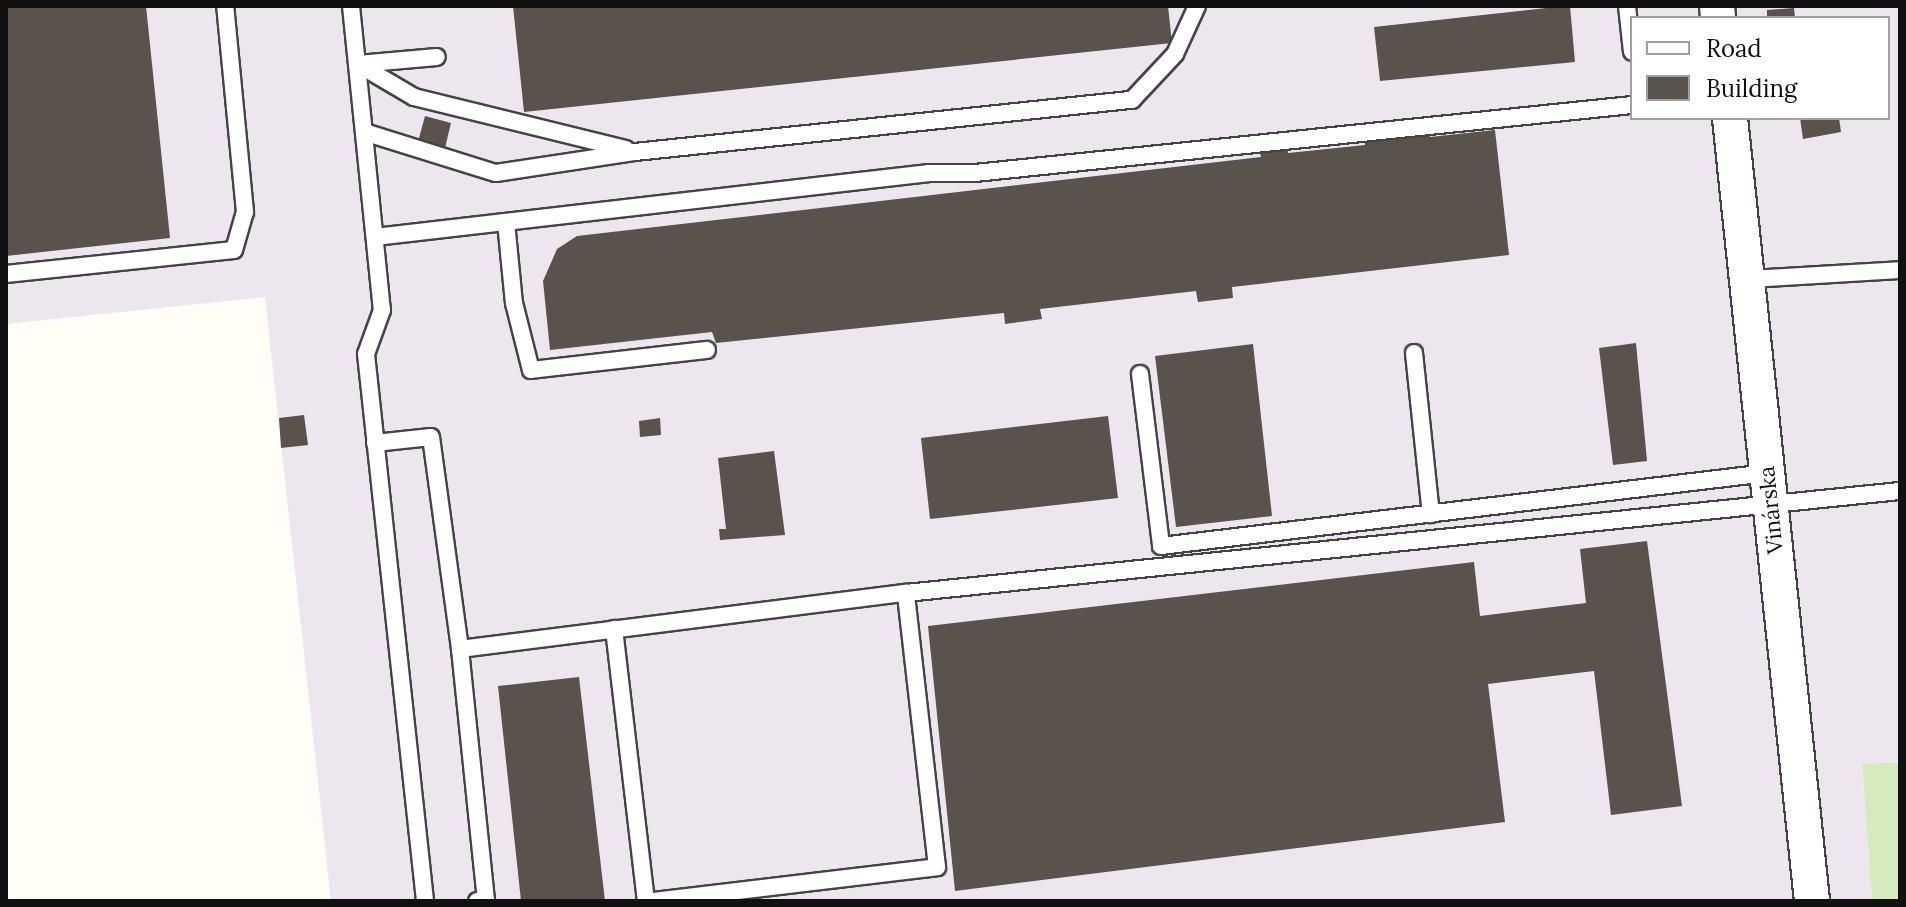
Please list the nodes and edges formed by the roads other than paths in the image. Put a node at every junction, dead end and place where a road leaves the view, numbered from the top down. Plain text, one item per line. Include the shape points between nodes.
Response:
1 (225, 6) edge
2 (351, 6) edge
3 (1197, 6) edge
4 (1627, 6) edge
5 (1630, 34) edge
6 (437, 57) dead end
7 (358, 64) junction
8 (1630, 105) edge
9 (1730, 120) edge
10 (364, 132) junction
11 (635, 152) junction
12 (506, 222) junction
13 (375, 237) junction
14 (1900, 270) edge
15 (6, 274) edge
16 (1750, 279) junction
17 (707, 350) dead end
18 (1414, 353) dead end
19 (1140, 374) dead end
20 (375, 443) junction
21 (1769, 488) junction
22 (1900, 491) edge
23 (1431, 514) junction
24 (906, 593) junction
25 (614, 629) junction
26 (460, 649) junction
27 (425, 901) edge
28 (477, 901) edge
29 (646, 901) edge
30 (653, 901) edge
31 (1812, 901) edge

1 - 15 lane via 245,212 234,250
2 - 7 lane
3 - 11 lane via 1175,54 1132,100
4 - 5 lane
6 - 7 lane
7 - 10 lane
7 - 11 lane via 414,97
8 - 12 lane via 975,173 929,173
9 - 16 street, Vinárska
10 - 11 lane via 496,173
10 - 13 lane
12 - 13 lane
12 - 17 lane via 514,303 531,370
13 - 20 lane via 382,310 366,354
14 - 16 lane
16 - 21 street, Vinárska
18 - 23 lane
19 - 23 lane via 1161,546
20 - 26 lane via 431,437
20 - 27 lane
21 - 22 lane
21 - 23 lane
21 - 24 lane
21 - 31 street, Vinárska
24 - 25 lane
24 - 30 lane via 937,867
25 - 26 lane
25 - 29 lane
26 - 28 lane via 486,900

